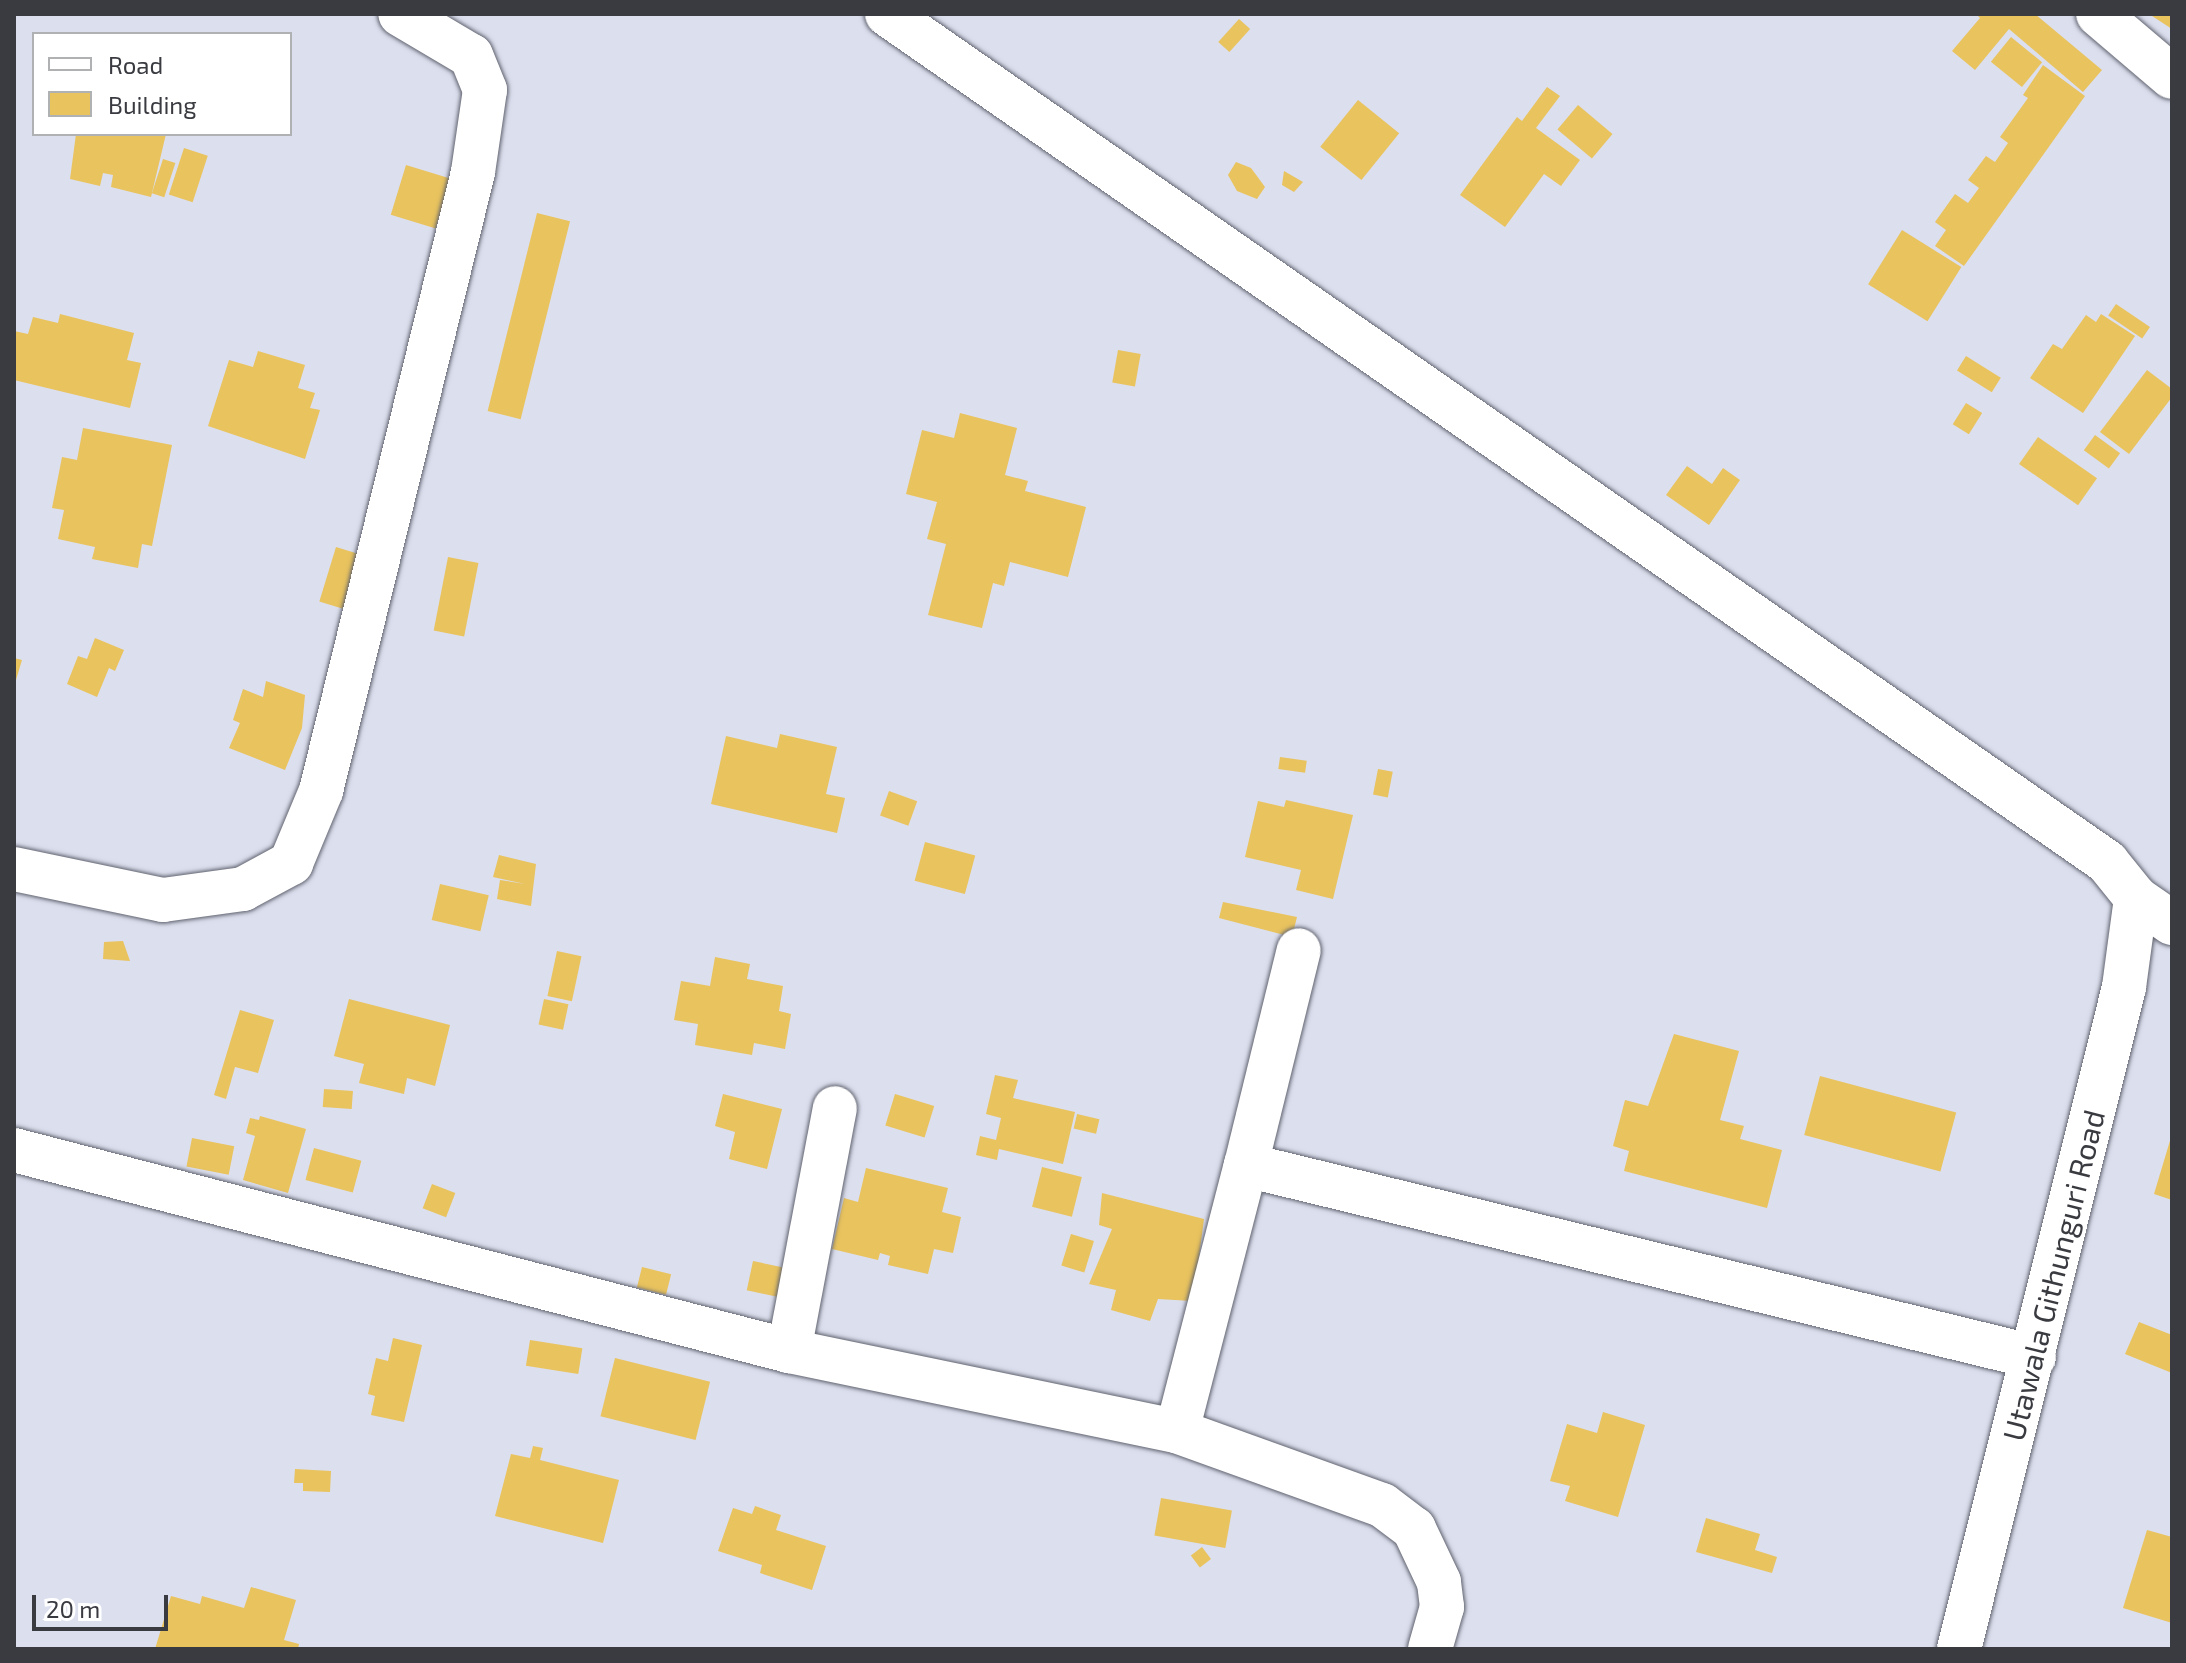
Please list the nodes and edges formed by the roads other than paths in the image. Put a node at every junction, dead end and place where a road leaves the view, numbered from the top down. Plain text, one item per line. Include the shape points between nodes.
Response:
1 (400, 14) edge
2 (887, 14) edge
3 (2098, 14) edge
4 (2172, 77) edge
5 (14, 869) edge
6 (2136, 898) junction
7 (2172, 923) edge
8 (1299, 950) dead end
9 (835, 1108) dead end
10 (14, 1150) edge
11 (1246, 1165) junction
12 (789, 1351) junction
13 (2034, 1357) junction
14 (1177, 1431) junction
15 (1430, 1649) edge
16 (1959, 1649) edge

1 - 5 street via 471,56 485,90 473,172 321,791 291,863 243,889 163,900
2 - 6 street via 2107,862
3 - 4 street
6 - 7 street
6 - 13 street, Utawala Githunguri Road via 2124,987
8 - 11 street
9 - 12 street
10 - 12 street
11 - 13 street
11 - 14 street
12 - 14 street
13 - 16 street, Utawala Githunguri Road
14 - 15 street via 1382,1505 1414,1529 1439,1582 1442,1607

